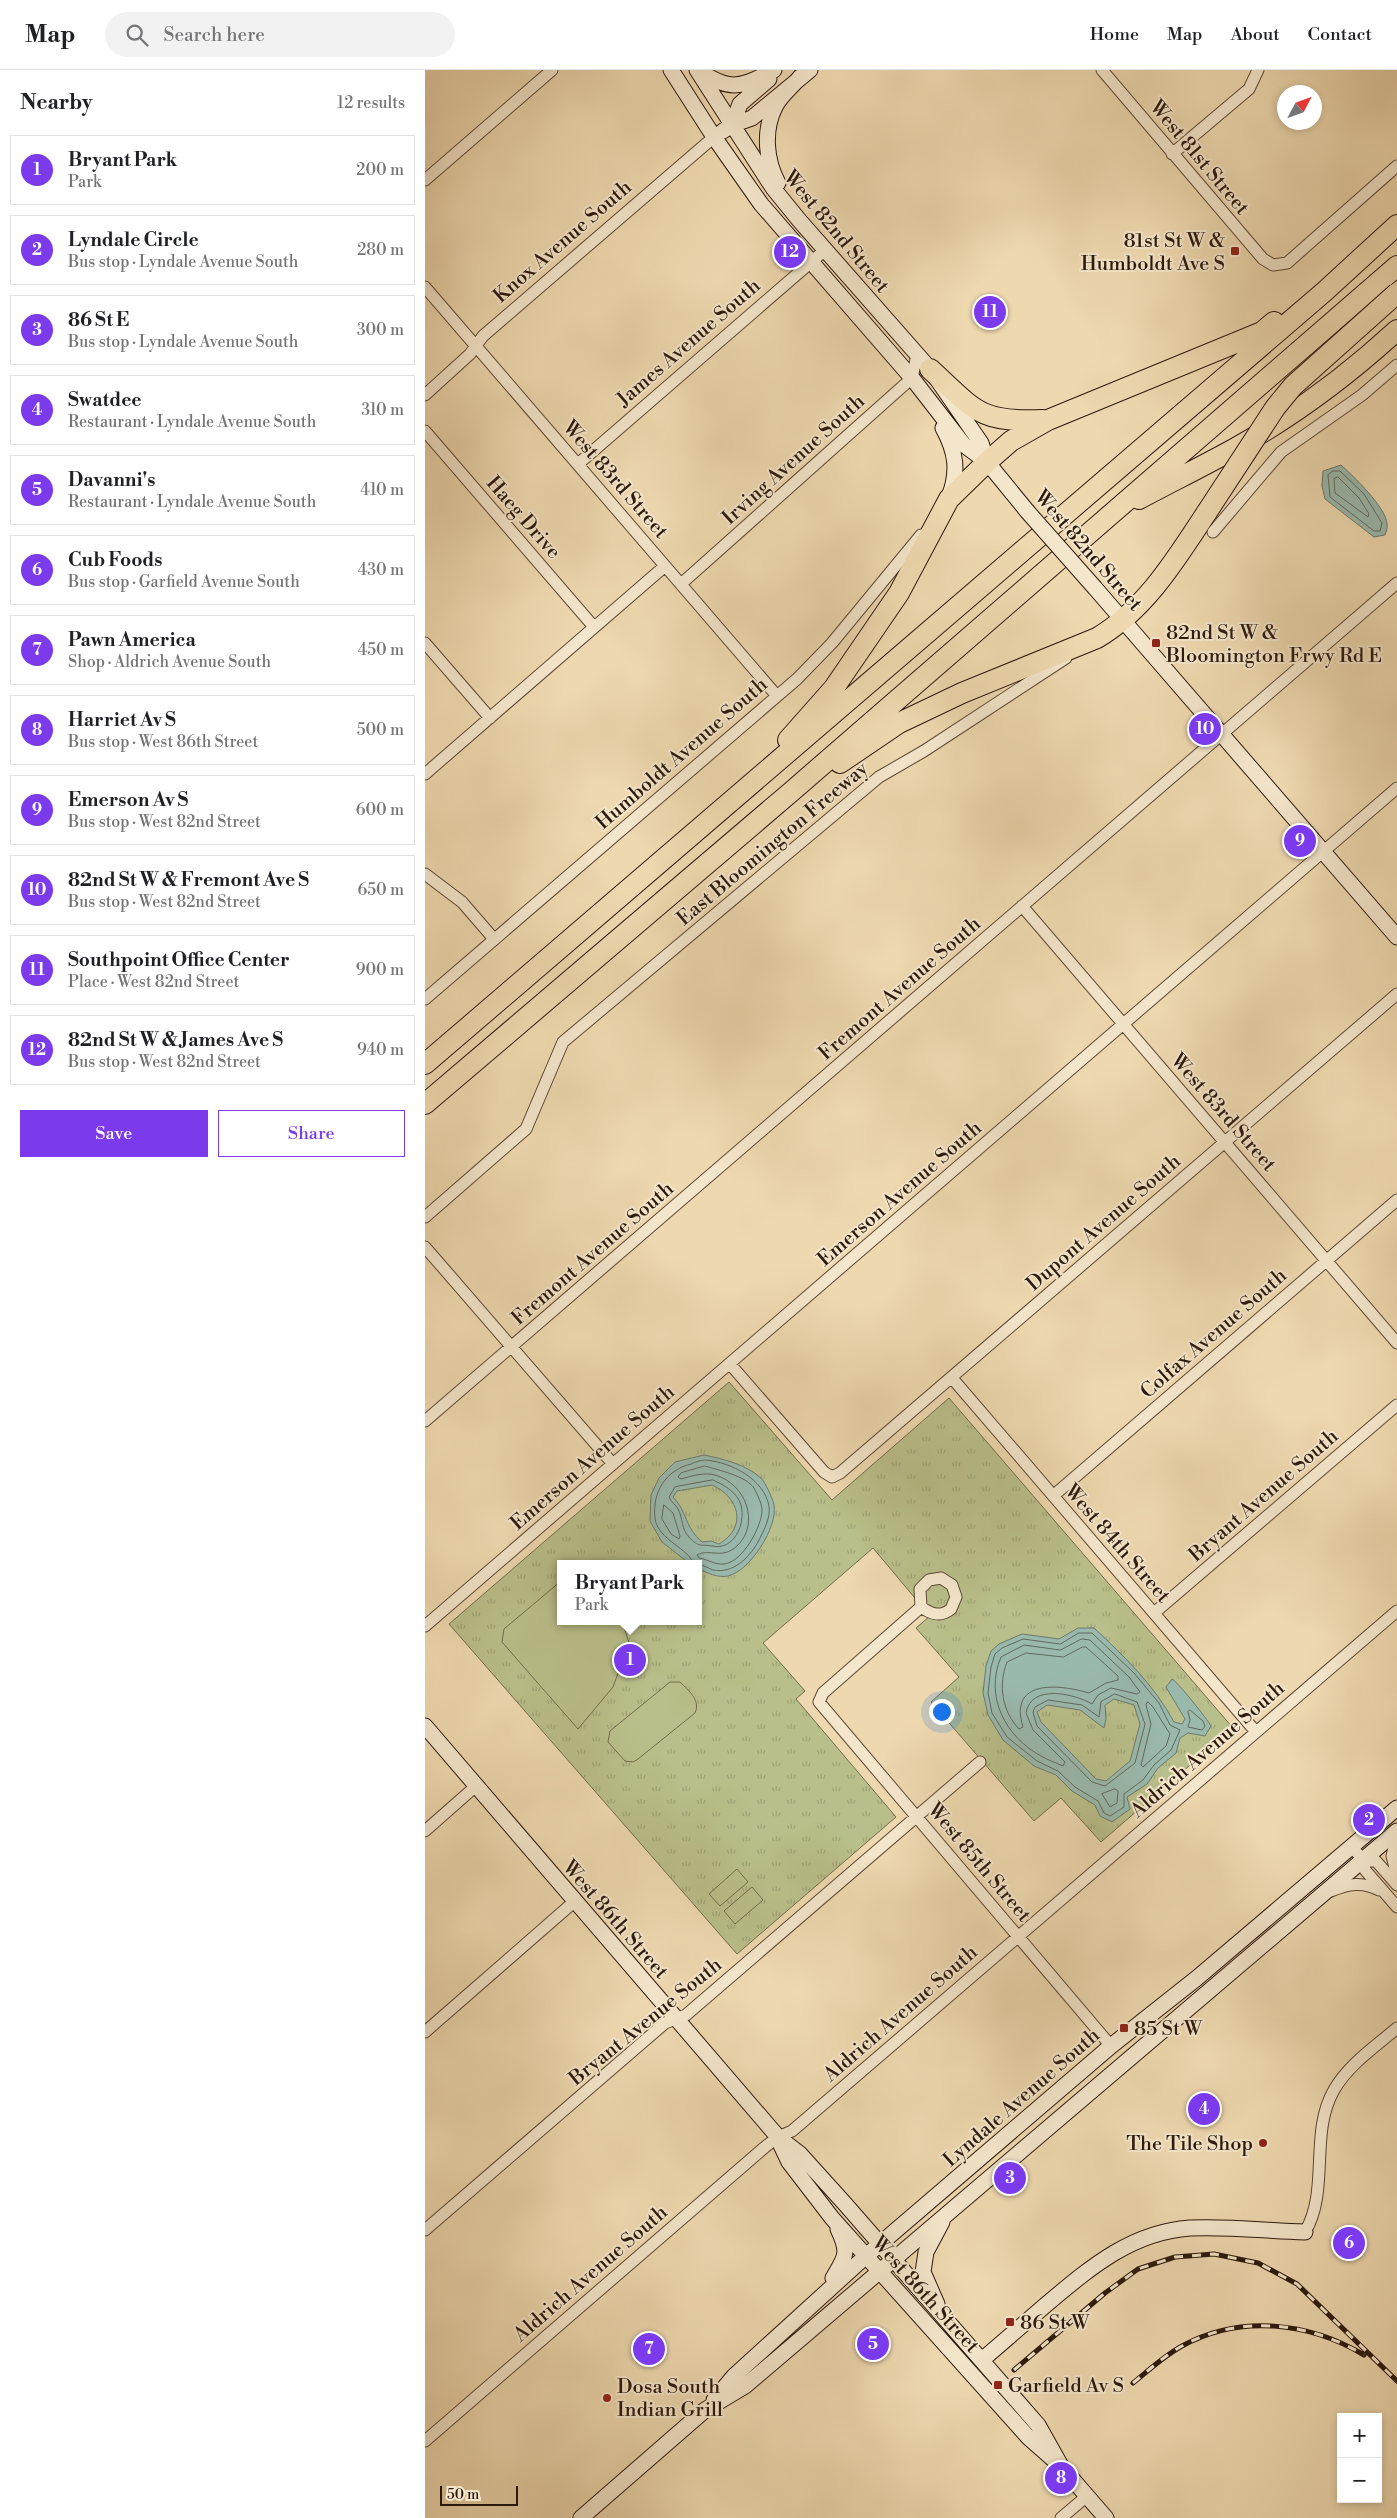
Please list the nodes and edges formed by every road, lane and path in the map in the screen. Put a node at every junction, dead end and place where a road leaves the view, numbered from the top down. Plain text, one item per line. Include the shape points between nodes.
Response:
1 (671, 70) edge
2 (697, 70) edge
3 (774, 70) edge
4 (779, 70) edge
5 (1101, 70) edge
6 (1258, 70) edge
7 (550, 71) edge
8 (805, 74) edge
9 (732, 125) junction
10 (714, 138) junction
11 (1172, 154) junction
12 (1397, 166) edge
13 (425, 180) edge
14 (799, 220) junction
15 (1396, 226) edge
16 (825, 250) junction
17 (809, 261) junction
18 (1397, 266) edge
19 (425, 287) edge
20 (1397, 293) edge
21 (1397, 330) edge
22 (476, 345) junction
23 (923, 362) junction
24 (1397, 365) edge
25 (911, 378) junction
26 (425, 395) edge
27 (927, 398) junction
28 (1048, 420) junction
29 (425, 430) edge
30 (987, 462) junction
31 (578, 464) junction
32 (944, 506) junction
33 (1105, 518) junction
34 (1213, 532) dead end
35 (665, 566) junction
36 (1397, 583) edge
37 (681, 584) junction
38 (1122, 620) junction
39 (594, 627) junction
40 (1097, 638) junction
41 (425, 643) edge
42 (777, 696) junction
43 (491, 718) junction
44 (1222, 734) junction
45 (425, 774) edge
46 (1397, 788) edge
47 (791, 792) junction
48 (731, 803) junction
49 (1324, 852) junction
50 (425, 874) edge
51 (1022, 906) junction
52 (1397, 937) edge
53 (494, 939) junction
54 (1397, 994) edge
55 (425, 999) edge
56 (1123, 1024) junction
57 (425, 1064) edge
58 (425, 1104) edge
59 (1225, 1142) junction
60 (1397, 1200) edge
61 (425, 1217) edge
62 (425, 1247) edge
63 (1326, 1260) junction
64 (1397, 1342) edge
65 (511, 1347) junction
66 (730, 1364) junction
67 (952, 1378) junction
68 (1397, 1405) edge
69 (425, 1421) edge
70 (613, 1464) junction
71 (1053, 1496) junction
72 (921, 1607) dead end
73 (1397, 1611) edge
74 (1154, 1613) junction
75 (425, 1626) edge
76 (425, 1726) edge
77 (1256, 1732) junction
78 (980, 1762) dead end
79 (476, 1786) junction
80 (1397, 1808) edge
81 (917, 1817) junction
82 (425, 1830) edge
83 (1397, 1831) edge
84 (1397, 1835) edge
85 (1352, 1847) junction
86 (1363, 1860) junction
87 (1397, 1876) edge
88 (1397, 1885) edge
89 (1386, 1894) junction
90 (1322, 1895) junction
91 (575, 1901) junction
92 (1397, 1907) edge
93 (1018, 1936) junction
94 (676, 2019) junction
95 (1397, 2028) edge
96 (425, 2032) edge
97 (1111, 2046) junction
98 (777, 2137) junction
99 (946, 2214) junction
100 (834, 2220) junction
101 (425, 2230) edge
102 (1305, 2232) joint
103 (880, 2244) junction
104 (866, 2256) junction
105 (893, 2259) junction
106 (879, 2271) junction
107 (830, 2289) junction
108 (941, 2314) junction
109 (982, 2360) junction
110 (969, 2373) junction
111 (705, 2410) junction
112 (425, 2441) edge
113 (1061, 2466) junction
114 (1087, 2496) junction
115 (581, 2518) edge
116 (1061, 2518) edge
117 (1106, 2518) edge

1 - 10 street, West 82nd Street
2 - 3 street via 715,82 732,86 750,82
2 - 9 street, West 82nd Street
4 - 9 street via 740,104
5 - 11 street, West 81st Street
6 - 11 street via 1249,89
7 - 13 street
8 - 9 street, Knox Avenue South via 752,118
8 - 14 street via 775,106 768,129 774,175
9 - 10 street, Knox Avenue South
9 - 14 street, West 82nd Street via 773,188
10 - 17 street, West 82nd Street via 761,204
10 - 22 street, Knox Avenue South
11 - 12 street, West 81st Street via 1263,259 1273,265 1287,263
14 - 16 street, West 82nd Street
15 - 28 highway via 1262,332
15 - 48 highway via 1324,292
16 - 17 street, James Avenue South
16 - 23 street, West 82nd Street
17 - 25 street, West 82nd Street
17 - 31 street, James Avenue South
18 - 33 highway
19 - 22 street, West 83rd Street
20 - 38 highway, bridge via 1293,386 1275,408 1177,557 1150,593
21 - 33 highway via 1342,378 1302,406 1235,448
22 - 26 street, Knox Avenue South
22 - 31 street, West 83rd Street
23 - 25 street
23 - 28 highway via 974,409 985,415 1015,422
23 - 30 street, West 82nd Street via 981,443
24 - 34 street via 1362,395 1281,452
25 - 27 street, West 82nd Street
25 - 37 street, Irving Avenue South
27 - 30 street, West 82nd Street via 965,445
27 - 32 street via 955,453 955,482
28 - 30 highway via 1011,441
29 - 39 street, Haeg Drive
30 - 32 highway
30 - 38 street, West 82nd Street, bridge
31 - 35 street, West 83rd Street
32 - 42 street, Humboldt Avenue South via 833,643
32 - 48 highway via 899,593 853,663
33 - 47 highway
35 - 37 street, West 83rd Street
35 - 39 street
36 - 44 street, Fremont Avenue South
37 - 42 street, West 83rd Street
38 - 40 highway
38 - 44 street, West 82nd Street
39 - 43 street
40 - 47 highway via 962,693 899,723 831,770
40 - 61 street, East Bloomington Freeway via 879,777 563,1042 526,1129
41 - 43 street
42 - 53 street, Humboldt Avenue South
43 - 45 street
44 - 49 street, West 82nd Street
44 - 51 street, Fremont Avenue South
46 - 49 street, Emerson Avenue South
47 - 58 highway
48 - 57 highway
49 - 52 street, West 82nd Street
49 - 56 street, Emerson Avenue South
50 - 53 street via 462,902
51 - 56 street, West 83rd Street
51 - 65 street, Fremont Avenue South
53 - 55 street, Humboldt Avenue South
54 - 59 street, Dupont Avenue South
56 - 59 street, West 83rd Street
56 - 66 street, Emerson Avenue South
59 - 63 street, West 83rd Street
59 - 67 street, Dupont Avenue South
60 - 63 street, Colfax Avenue South
62 - 65 street
63 - 64 street, West 83rd Street
63 - 71 street, Colfax Avenue South
65 - 69 street, Fremont Avenue South
65 - 70 street
66 - 67 street, Dupont Avenue South via 824,1472 832,1477 841,1473
66 - 70 street, Emerson Avenue South
67 - 71 street, West 84th Street
68 - 74 street, Bryant Avenue South
70 - 75 street, Emerson Avenue South
71 - 74 street, West 84th Street
72 - 81 street, West 85th Street via 823,1693 819,1702
73 - 77 street, Aldrich Avenue South
74 - 77 street, West 84th Street
76 - 79 street, West 86th Street
77 - 93 street, Aldrich Avenue South
78 - 81 street, Bryant Avenue South
79 - 82 street
79 - 91 street, West 86th Street
80 - 85 street, Lyndale Avenue South
81 - 93 street, West 85th Street
81 - 94 street, Bryant Avenue South via 686,2014
83 - 86 street, Lyndale Avenue South
84 - 87 street via 1392,1856
85 - 86 street
85 - 97 street, Lyndale Avenue South
86 - 88 street via 1376,1861
86 - 89 street via 1365,1870
86 - 90 street, Lyndale Avenue South
89 - 90 street via 1373,1886 1359,1884 1342,1886
89 - 92 street
90 - 99 street, Lyndale Avenue South
91 - 94 street, West 86th Street
91 - 96 street
93 - 97 street, West 85th Street
93 - 98 street, Aldrich Avenue South via 791,2131
94 - 98 street, West 86th Street
94 - 101 street, Bryant Avenue South via 665,2023
95 - 102 street via 1352,2068 1334,2090 1324,2114 1314,2217
97 - 103 street, Lyndale Avenue South
98 - 100 street, West 86th Street via 789,2162
98 - 103 street, West 86th Street via 799,2154
98 - 112 street, Aldrich Avenue South
99 - 105 street, Lyndale Avenue South
99 - 108 street via 925,2252 923,2272
100 - 104 street, West 86th Street
100 - 107 street via 845,2250 842,2266 833,2276
102 - 109 street via 1190,2228 1162,2232 1135,2242 1086,2271
103 - 104 street, Lyndale Avenue South
103 - 105 street, West 86th Street
104 - 106 street, West 86th Street
104 - 107 street, Lyndale Avenue South
105 - 106 street, Lyndale Avenue South
105 - 108 street, West 86th Street
106 - 110 street, West 86th Street
106 - 111 street, Lyndale Avenue South via 745,2386
107 - 111 street, Lyndale Avenue South via 734,2376
108 - 109 street, West 86th Street
109 - 110 street
109 - 113 street, West 86th Street via 1038,2425
110 - 113 street, West 86th Street via 1028,2437
111 - 115 street, Lyndale Avenue South
113 - 114 street, West 86th Street
114 - 116 street
114 - 117 street, West 86th Street

